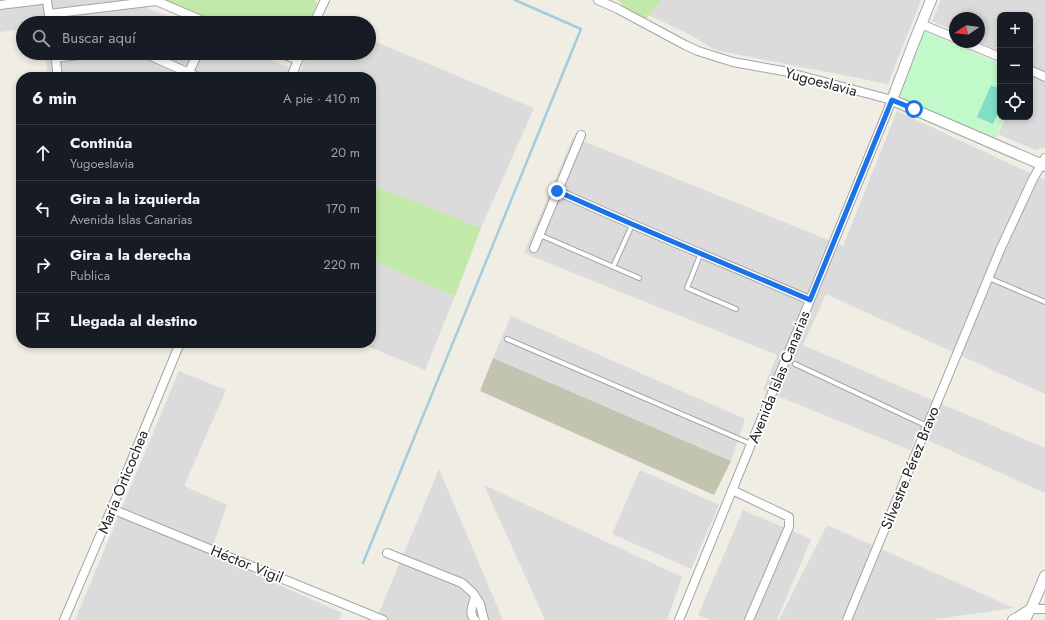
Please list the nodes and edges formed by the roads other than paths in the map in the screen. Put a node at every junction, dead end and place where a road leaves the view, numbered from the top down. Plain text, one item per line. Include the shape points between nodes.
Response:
1 (41, 0) edge
2 (47, 0) edge
3 (155, 0) edge
4 (324, 0) edge
5 (598, 0) edge
6 (932, 0) edge
7 (613, 3) edge
8 (0, 5) edge
9 (49, 14) joint
10 (192, 16) edge
11 (317, 16) edge
12 (921, 24) junction
13 (949, 36) edge
14 (978, 48) edge
15 (997, 56) edge
16 (56, 60) edge
17 (158, 60) edge
18 (195, 60) edge
19 (298, 60) edge
20 (1033, 71) edge
21 (57, 72) edge
22 (182, 72) edge
23 (189, 72) edge
24 (293, 72) edge
25 (1045, 77) edge
26 (892, 100) junction
27 (580, 135) dead end
28 (1044, 163) edge
29 (557, 191) junction
30 (632, 225) junction
31 (540, 235) junction
32 (534, 248) dead end
33 (701, 253) junction
34 (613, 267) junction
35 (639, 278) dead end
36 (989, 278) junction
37 (810, 300) junction
38 (1045, 302) edge
39 (736, 309) dead end
40 (507, 339) dead end
41 (178, 348) edge
42 (795, 364) dead end
43 (927, 426) junction
44 (751, 444) junction
45 (732, 490) junction
46 (112, 509) junction
47 (387, 553) dead end
48 (1045, 576) edge
49 (475, 597) junction
50 (1031, 609) junction
51 (1045, 609) edge
52 (362, 611) junction
53 (64, 620) edge
54 (358, 620) edge
55 (383, 620) edge
56 (475, 620) edge
57 (484, 620) edge
58 (679, 620) edge
59 (748, 620) edge
60 (848, 620) edge
61 (1013, 620) edge
62 (1026, 620) edge

1 - 8 street
2 - 9 street
3 - 9 street
3 - 10 street
4 - 11 street
5 - 7 street, Yugoeslavia
6 - 12 street, Avenida Islas Canarias
7 - 26 street, Yugoeslavia via 698,51 733,62 783,71
12 - 13 street
12 - 26 street, Avenida Islas Canarias
14 - 15 street
16 - 21 street
17 - 22 street
18 - 23 street
19 - 24 street
20 - 25 street
26 - 28 street, Yugoeslavia
26 - 37 street, Avenida Islas Canarias
27 - 29 street
28 - 36 street, Silvestre Pérez Bravo via 1000,250
29 - 30 street
29 - 31 street
30 - 33 street
30 - 34 lane
31 - 32 street
31 - 34 lane
33 - 37 street
33 - 39 lane via 687,288
34 - 35 lane
36 - 38 lane
36 - 43 street, Silvestre Pérez Bravo
37 - 44 street, Avenida Islas Canarias
40 - 44 lane
41 - 46 street, María Orticochea
42 - 43 lane
43 - 60 street, Silvestre Pérez Bravo
44 - 45 street, Avenida Islas Canarias
45 - 58 street, Avenida Islas Canarias
45 - 59 street via 789,517 789,527
46 - 52 street, Héctor Vigil
46 - 53 street, María Orticochea
47 - 49 street via 462,583
48 - 50 street
49 - 56 street via 471,612
49 - 57 street via 480,604
50 - 51 street
50 - 61 street
50 - 62 street
52 - 54 street
52 - 55 street, Héctor Vigil

